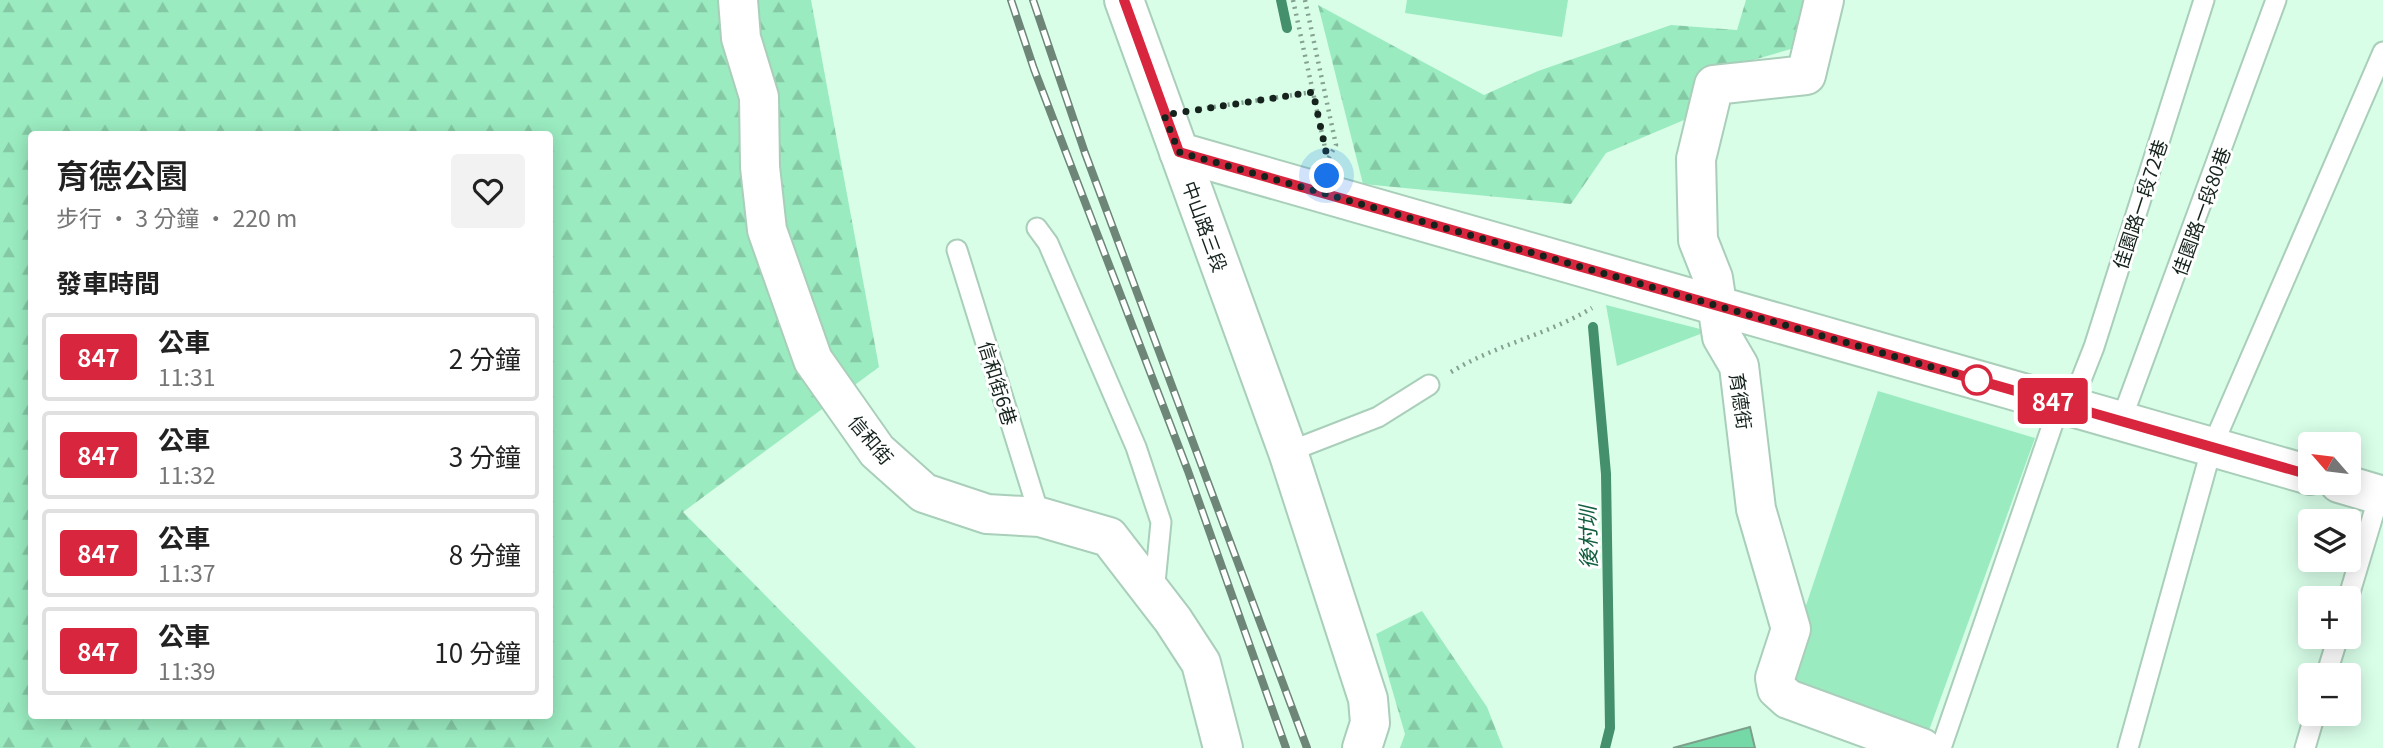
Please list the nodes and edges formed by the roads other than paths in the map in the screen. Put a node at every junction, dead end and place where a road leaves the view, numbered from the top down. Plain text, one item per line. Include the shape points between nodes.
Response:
1 (738, 0) edge
2 (1124, 0) edge
3 (1824, 0) edge
4 (2204, 0) edge
5 (2276, 0) edge
6 (2383, 52) edge
7 (1179, 152) junction
8 (1037, 228) dead end
9 (957, 250) dead end
10 (1717, 306) junction
11 (1429, 384) road end
12 (2067, 405) junction
13 (2121, 421) junction
14 (2212, 447) junction
15 (1288, 452) junction
16 (2298, 472) edge
17 (2361, 487) edge
18 (2382, 491) edge
19 (1040, 517) junction
20 (2352, 586) edge
21 (1153, 597) junction
22 (2311, 726) edge
23 (1223, 748) edge
24 (1362, 748) edge
25 (1922, 748) edge
26 (1941, 748) edge
27 (2127, 748) edge
28 (2305, 748) edge

1 - 19 street, 信和街 via 741,37 759,97 767,230 813,360 877,451 924,493 987,514
2 - 7 street, 中山路三段
3 - 10 street, 育德街 via 1806,75 1714,85 1696,173 1698,240 1713,278
4 - 12 lane, 佳園路一段72巷 via 2094,347
5 - 13 lane, 佳園路一段80巷
6 - 14 lane
7 - 10 street
7 - 15 street, 中山路三段
8 - 21 lane via 1048,243 1136,447 1161,522
9 - 19 lane, 信和街6巷
10 - 12 street
10 - 25 street, 育德街 via 1722,337 1739,366 1756,509 1791,629 1775,678 1777,688 1788,699
11 - 15 lane via 1378,417
12 - 13 street
12 - 26 lane, 佳園路一段72巷
13 - 14 street
14 - 16 street
14 - 27 lane
15 - 24 street, 中山路三段 via 1368,699 1370,723
17 - 18 street
18 - 20 lane
19 - 21 street, 信和街 via 1109,537
21 - 23 street, 信和街 via 1201,663
22 - 28 lane

